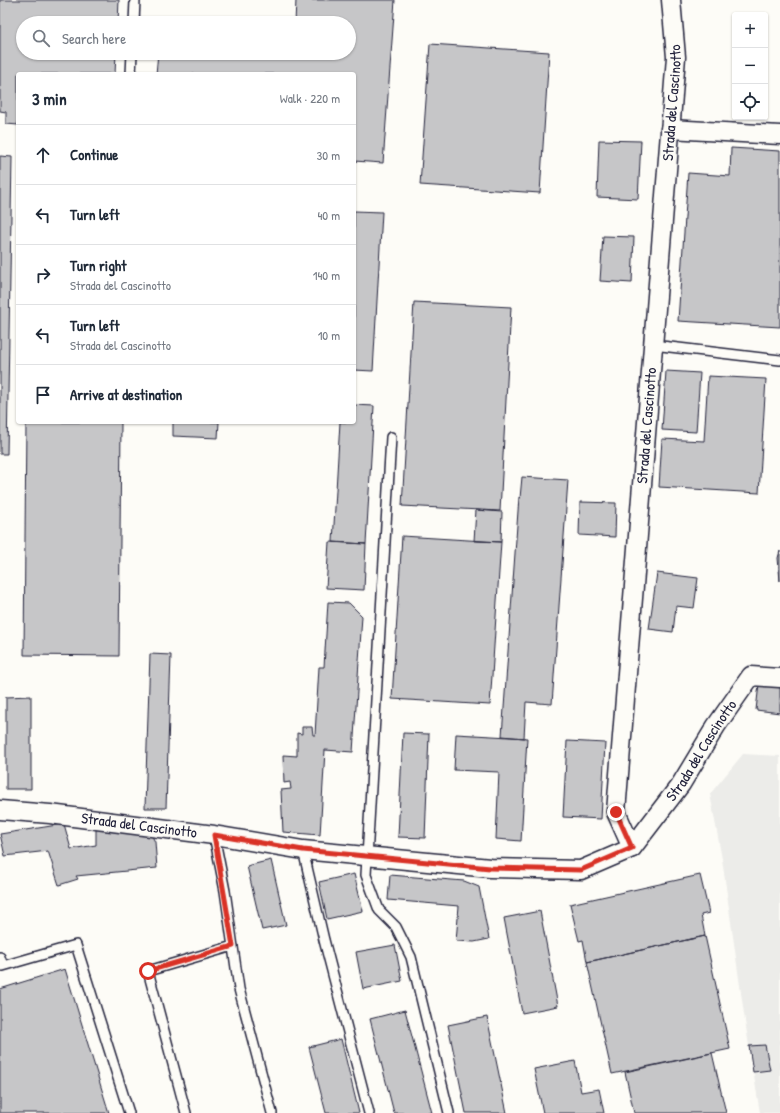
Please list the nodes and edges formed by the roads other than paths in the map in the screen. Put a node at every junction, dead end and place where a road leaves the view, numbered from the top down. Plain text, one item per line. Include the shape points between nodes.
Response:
1 (135, 0) edge
2 (671, 0) edge
3 (134, 16) edge
4 (132, 60) edge
5 (131, 72) edge
6 (670, 129) junction
7 (780, 135) edge
8 (653, 345) junction
9 (780, 360) edge
10 (391, 437) dead end
11 (780, 678) edge
12 (0, 810) edge
13 (214, 835) junction
14 (632, 848) junction
15 (303, 850) junction
16 (367, 856) junction
17 (233, 946) junction
18 (0, 957) edge
19 (129, 1113) edge
20 (186, 1113) edge
21 (272, 1113) edge
22 (369, 1113) edge
23 (449, 1113) edge

1 - 3 lane
2 - 6 street, Strada del Cascinotto via 676,57
4 - 5 lane
6 - 7 street
6 - 8 street, Strada del Cascinotto
8 - 9 lane
8 - 14 street, Strada del Cascinotto via 616,812
10 - 16 lane
11 - 14 street, Strada del Cascinotto via 751,676 716,726 682,784
12 - 13 street, Strada del Cascinotto
13 - 15 street, Strada del Cascinotto
13 - 17 lane
14 - 16 street, Strada del Cascinotto via 581,870 490,868
15 - 16 street, Strada del Cascinotto
15 - 22 lane
16 - 23 lane via 366,875 379,910 396,927 411,957
17 - 20 lane via 148,971
17 - 21 lane via 239,989
18 - 19 lane via 3,966 76,945

